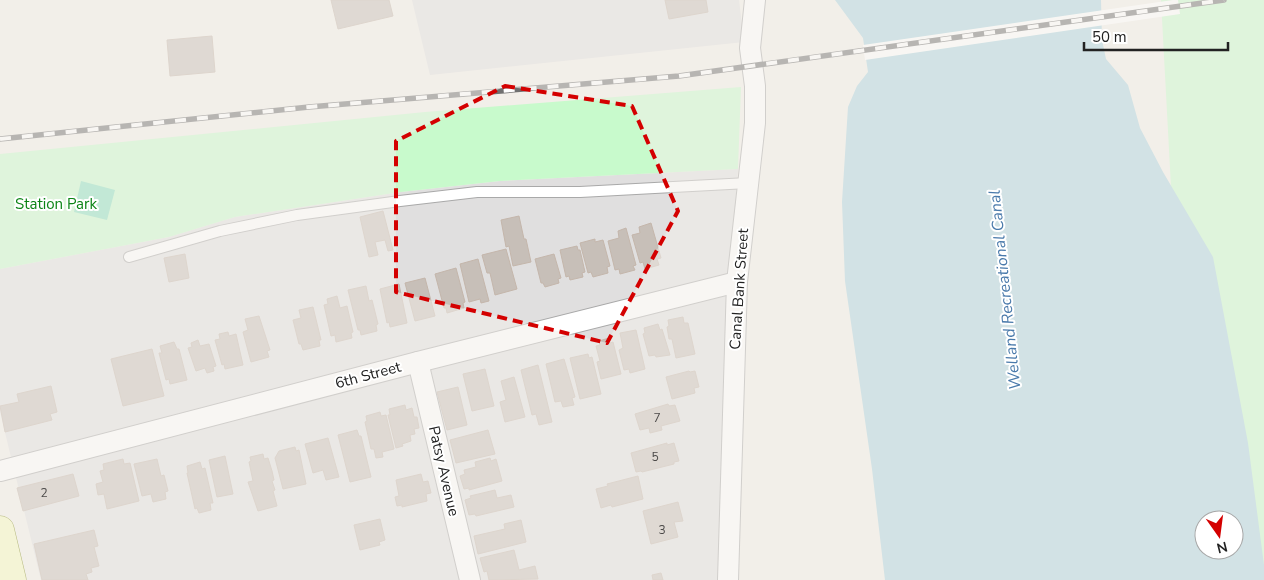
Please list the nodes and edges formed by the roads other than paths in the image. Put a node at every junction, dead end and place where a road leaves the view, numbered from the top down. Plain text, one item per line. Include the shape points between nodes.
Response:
1 (755, 0) edge
2 (748, 183) junction
3 (129, 257) dead end
4 (737, 282) junction
5 (418, 362) junction
6 (0, 471) edge
7 (0, 534) edge
8 (12, 580) edge
9 (470, 580) edge
10 (728, 580) edge

1 - 2 street, Canal Bank Street via 750,48 755,123
2 - 3 lane via 448,195 297,215 220,231
2 - 4 street, Canal Bank Street
4 - 5 street, 6th Street
4 - 10 street, Canal Bank Street
5 - 6 street, 6th Street
5 - 9 street, Patsy Avenue
7 - 8 main road

